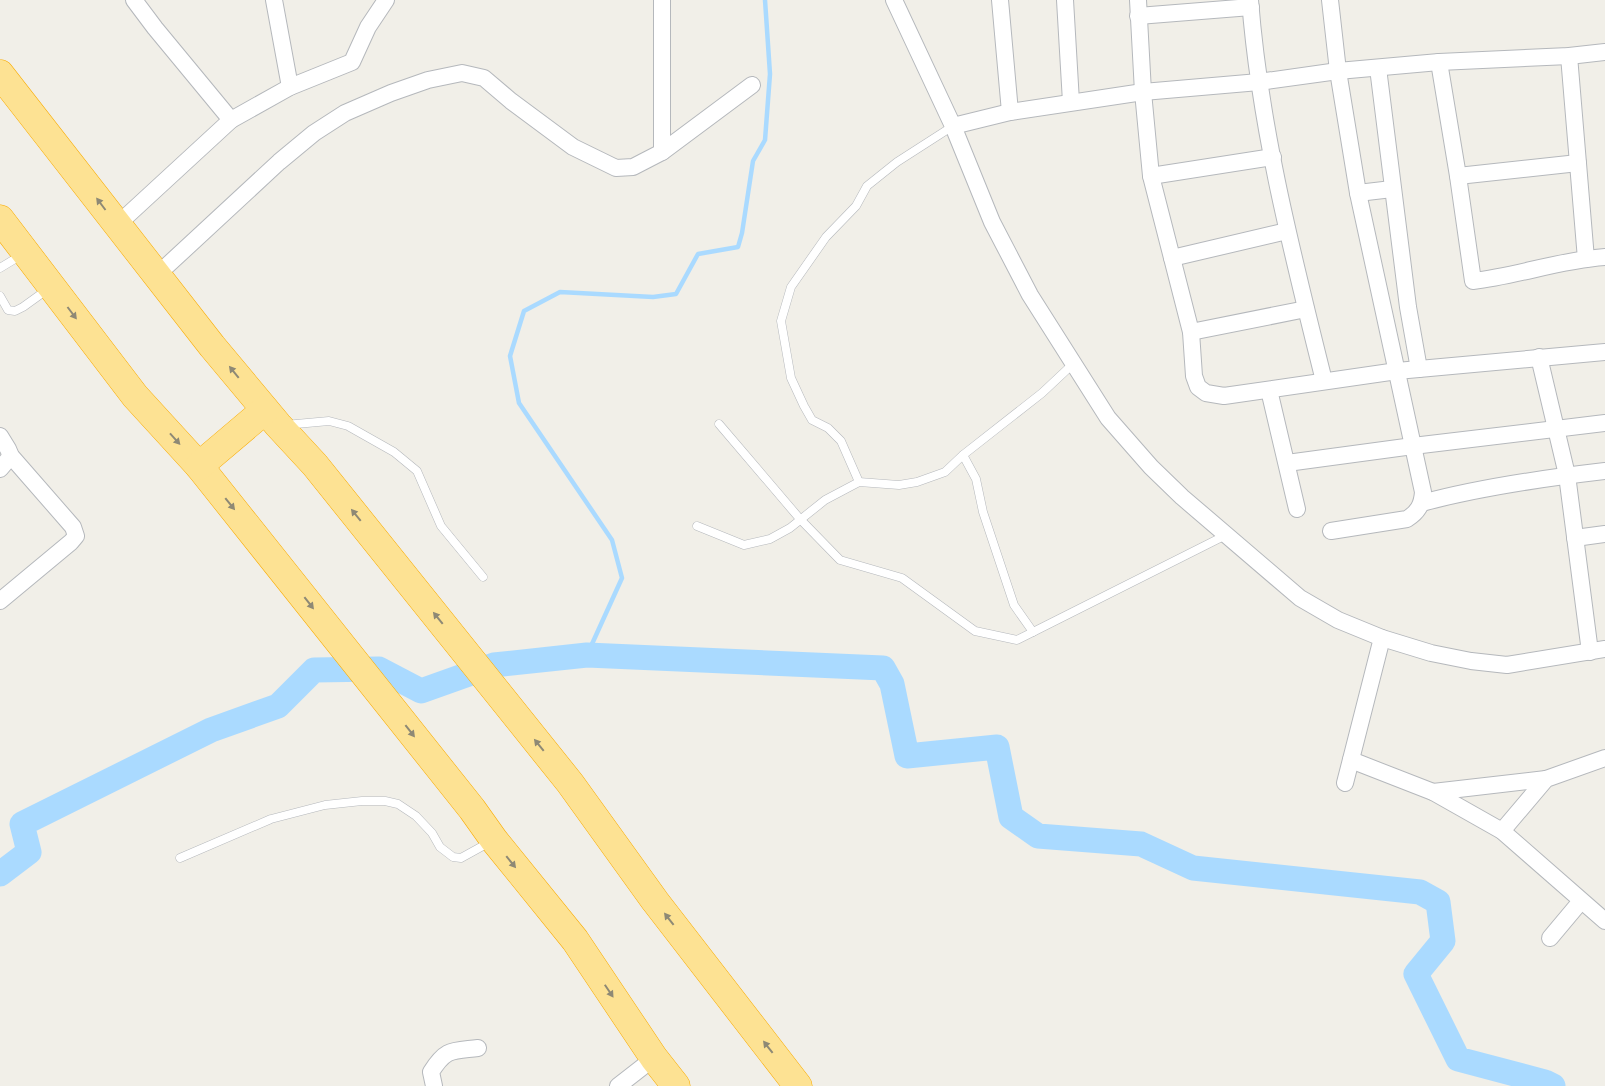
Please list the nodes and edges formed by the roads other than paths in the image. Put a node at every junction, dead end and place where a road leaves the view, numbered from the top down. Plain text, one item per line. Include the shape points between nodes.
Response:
1 (134, 0) edge
2 (274, 0) edge
3 (386, 0) edge
4 (662, 0) edge
5 (894, 0) edge
6 (1000, 0) edge
7 (1065, 0) edge
8 (1330, 0) edge
9 (1251, 4) edge
10 (1138, 8) edge
11 (1605, 52) edge
12 (1569, 56) junction
13 (1439, 62) junction
14 (1378, 68) junction
15 (1338, 71) junction
16 (0, 74) edge
17 (1258, 82) junction
18 (752, 85) dead end
19 (290, 87) junction
20 (1143, 92) junction
21 (1071, 102) junction
22 (1010, 112) junction
23 (231, 120) junction
24 (954, 126) junction
25 (662, 152) junction
26 (1273, 156) junction
27 (1578, 163) junction
28 (1151, 176) junction
29 (1458, 176) junction
30 (1392, 189) junction
31 (1358, 193) junction
32 (0, 219) edge
33 (117, 225) junction
34 (1287, 232) junction
35 (26, 252) junction
36 (1605, 257) edge
37 (1172, 258) junction
38 (1586, 258) junction
39 (0, 268) edge
40 (157, 275) junction
41 (53, 286) junction
42 (0, 296) edge
43 (1306, 309) junction
44 (1190, 332) junction
45 (1605, 352) edge
46 (1539, 357) junction
47 (1074, 363) junction
48 (1419, 369) junction
49 (1397, 371) junction
50 (1324, 381) junction
51 (1269, 390) junction
52 (271, 418) junction
53 (1605, 423) edge
54 (719, 424) dead end
55 (1555, 429) junction
56 (0, 436) edge
57 (1413, 446) junction
58 (962, 455) junction
59 (11, 456) junction
60 (1287, 463) junction
61 (199, 466) junction
62 (0, 469) edge
63 (1605, 471) edge
64 (1567, 476) junction
65 (859, 482) junction
66 (1422, 503) junction
67 (1297, 509) dead end
68 (800, 519) junction
69 (697, 526) dead end
70 (1331, 530) dead end
71 (1605, 534) edge
72 (1226, 535) junction
73 (1575, 538) junction
74 (483, 577) dead end
75 (0, 601) edge
76 (1033, 632) junction
77 (1382, 638) junction
78 (1598, 650) edge
79 (1605, 758) edge
80 (1352, 760) junction
81 (1546, 779) junction
82 (1345, 783) dead end
83 (1433, 792) junction
84 (1502, 831) junction
85 (494, 840) junction
86 (180, 858) dead end
87 (1581, 901) junction
88 (1605, 921) edge
89 (1550, 938) dead end
90 (478, 1048) dead end
91 (654, 1058) junction
92 (434, 1086) edge
93 (618, 1086) edge
94 (676, 1086) edge
95 (798, 1086) edge

1 - 23 street
2 - 19 street
3 - 19 street via 368,27 352,62
4 - 25 street
5 - 24 street
6 - 22 street
7 - 21 street
8 - 15 street
9 - 10 street
9 - 17 street
10 - 20 street
11 - 12 street
12 - 13 street
12 - 27 street
13 - 14 street
13 - 29 street
14 - 15 street
14 - 30 street
15 - 17 street
15 - 31 street
33 -> 16 highway
17 - 20 street
17 - 26 street
18 - 25 street
19 - 23 street
20 - 21 street
20 - 28 street
21 - 22 street
22 - 24 street
23 - 33 street
24 - 47 street via 1006,252
24 - 65 lane via 897,162 867,186 856,206 826,237 791,288 781,321 791,378 804,406 812,420 828,428 841,441
25 - 40 street via 633,167 616,168 573,146 484,78 462,72 428,80 390,93 314,133
26 - 28 street
26 - 34 street
27 - 29 street
27 - 38 street
28 - 37 street
29 - 38 street via 1473,281
30 - 31 street
30 - 48 street
31 - 49 street
32 - 35 highway
33 - 40 highway
34 - 37 street
34 - 43 street
35 - 39 lane
35 - 41 highway
36 - 38 street
37 - 44 street
52 -> 40 highway
41 - 42 lane via 15,311 8,310
41 -> 61 highway via 135,396
43 - 44 street
43 - 50 street
44 - 51 street via 1194,376 1198,387 1206,393 1224,396
45 - 46 street
46 - 48 street
46 - 55 street
47 - 58 lane via 1042,393
47 - 72 street via 1108,418 1145,460
48 - 49 street
49 - 50 street
49 - 57 street
50 - 51 street
51 - 60 street
52 - 61 highway
52 - 74 lane via 329,421 348,426 394,452 417,471 441,526
95 -> 52 highway via 655,901 570,783 315,465
53 - 55 street
54 - 68 lane
55 - 57 street
55 - 64 street
56 - 59 street
57 - 60 street
57 - 66 street via 1423,492
58 - 65 lane via 945,472 917,482 899,485
58 - 76 lane via 976,479 983,512 1014,605
59 - 62 street
59 - 75 street via 73,527 76,536
60 - 67 street
61 -> 85 highway
63 - 64 street
64 - 66 street
64 - 73 street
65 - 68 lane via 825,500
66 - 70 street via 1407,519
68 - 69 lane via 770,539 744,545
68 - 76 lane via 840,560 902,578 974,631 1017,640
71 - 73 street
72 - 76 lane
72 - 77 street via 1300,598 1338,620
73 - 78 street
77 - 78 street via 1431,653 1508,665
77 - 80 street
79 - 81 street
80 - 82 street
80 - 83 street
81 - 83 street
81 - 84 street
83 - 84 street
84 - 87 street
85 - 86 lane via 461,858 453,857 440,847 416,816 398,804 362,801 325,804 270,819
85 -> 91 highway via 575,940
87 - 88 street
87 - 89 street
90 - 92 street via 448,1052 431,1072
91 - 93 street
91 - 94 highway

